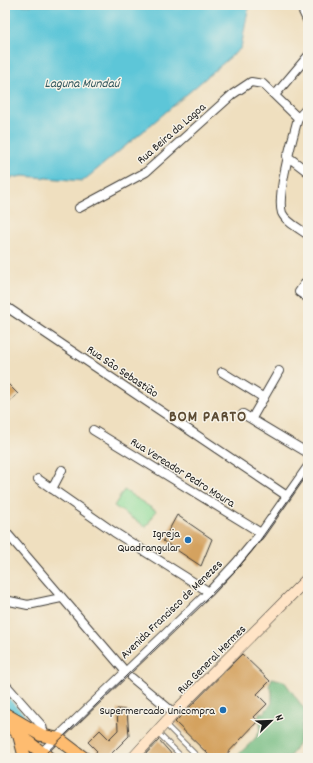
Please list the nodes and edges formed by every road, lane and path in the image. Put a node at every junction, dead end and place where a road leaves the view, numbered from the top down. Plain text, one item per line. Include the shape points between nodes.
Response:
1 (300, 5) edge
2 (308, 22) edge
3 (308, 56) edge
4 (275, 95) junction
5 (308, 107) edge
6 (298, 118) junction
7 (287, 156) junction
8 (308, 172) edge
9 (79, 208) dead end
10 (308, 235) edge
11 (308, 279) edge
12 (308, 298) edge
13 (5, 306) edge
14 (279, 371) dead end
15 (222, 372) dead end
16 (264, 398) junction
17 (243, 414) dead end
18 (252, 418) junction
19 (93, 430) dead end
20 (308, 453) edge
21 (308, 466) edge
22 (62, 470) dead end
23 (38, 479) dead end
24 (52, 489) junction
25 (288, 496) junction
26 (5, 531) edge
27 (261, 533) junction
28 (308, 578) edge
29 (209, 592) junction
30 (61, 598) junction
31 (5, 600) edge
32 (125, 671) junction
33 (132, 678) dead end
34 (5, 684) edge
35 (174, 713) junction
36 (5, 714) edge
37 (5, 719) edge
38 (160, 728) junction
39 (19, 735) junction
40 (41, 735) junction
41 (57, 738) junction
42 (44, 757) edge
43 (25, 758) edge
44 (82, 758) edge
45 (132, 758) edge
46 (183, 758) edge
47 (199, 758) edge

1 - 2 street
3 - 4 street
4 - 6 street
4 - 9 street, Rua Beira da Lagoa via 263,84 247,84 146,172
5 - 6 street
6 - 7 street
7 - 8 street
7 - 10 street via 282,212 285,218
11 - 12 street via 299,292
13 - 25 street, Rua São Sebastião
14 - 16 street
15 - 16 street
16 - 18 street
17 - 18 street
18 - 20 street
19 - 27 street, Rua Vereador Pedro Moura
21 - 25 street, Avenida Francisco de Menezes
22 - 24 street
23 - 24 street
24 - 29 street
25 - 27 street, Avenida Francisco de Menezes
26 - 30 street
27 - 29 street, Avenida Francisco de Menezes
28 - 35 street, Rua General Hermes
29 - 32 street, Avenida Francisco de Menezes
30 - 31 street via 28,605
30 - 32 street
32 - 41 street, Avenida Francisco de Menezes
33 - 35 street
34 - 40 street via 42,726
35 - 38 street, Rua General Hermes
36 - 40 main road
37 - 39 main road
38 - 45 street, Rua General Hermes
38 - 46 lane
38 - 47 lane
39 - 42 main road
39 - 43 main road
40 - 41 main road
41 - 42 street, Avenida Francisco de Menezes
41 - 44 main road

